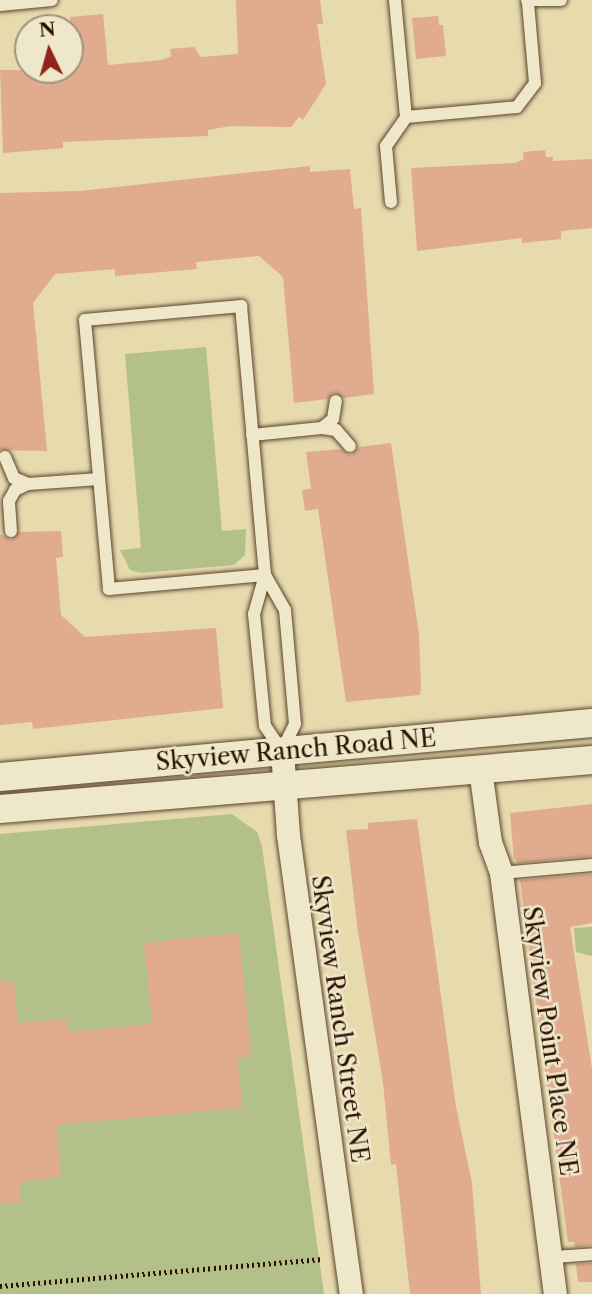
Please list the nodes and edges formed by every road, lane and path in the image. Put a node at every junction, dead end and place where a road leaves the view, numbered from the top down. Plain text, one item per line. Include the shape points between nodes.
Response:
1 (52, 0) edge
2 (395, 0) edge
3 (561, 0) edge
4 (528, 2) edge
5 (0, 5) edge
6 (407, 117) junction
7 (391, 202) dead end
8 (336, 401) dead end
9 (322, 428) junction
10 (253, 435) junction
11 (350, 446) dead end
12 (5, 457) dead end
13 (99, 479) junction
14 (28, 484) junction
15 (11, 530) dead end
16 (265, 575) junction
17 (592, 723) edge
18 (282, 751) junction
19 (592, 760) edge
20 (480, 769) junction
21 (0, 777) edge
22 (286, 785) junction
23 (0, 809) edge
24 (592, 865) edge
25 (501, 873) junction
26 (592, 1254) edge
27 (553, 1257) junction
28 (323, 1259) dead end
29 (0, 1286) edge
30 (351, 1294) edge
31 (555, 1294) edge

1 - 5 lane
2 - 6 lane
3 - 4 lane
4 - 6 lane via 535,83 517,107
6 - 7 lane via 386,146
8 - 9 lane via 332,419
9 - 10 lane
9 - 11 lane via 336,430
10 - 13 lane via 241,306 85,320
10 - 16 lane
12 - 14 lane via 14,478
13 - 14 lane
13 - 16 lane via 109,589
14 - 15 lane via 15,490 9,501
16 - 18 lane via 254,614 265,726
16 - 18 lane via 285,610 295,724
17 - 18 street, Skyview Ranch Road NE
18 - 21 street, Skyview Ranch Road NE
18 - 22 street, Skyview Ranch Street NE
19 - 20 street, Skyview Ranch Road NE
20 - 22 street, Skyview Ranch Road NE
20 - 25 street, Skyview Point Place NE via 490,842
22 - 23 street, Skyview Ranch Road NE
22 - 30 street, Skyview Ranch Street NE via 288,835
24 - 25 lane, Skyview Point Place NE
25 - 27 street, Skyview Point Place NE
26 - 27 lane
27 - 31 street, Skyview Point Place NE
28 - 29 path

